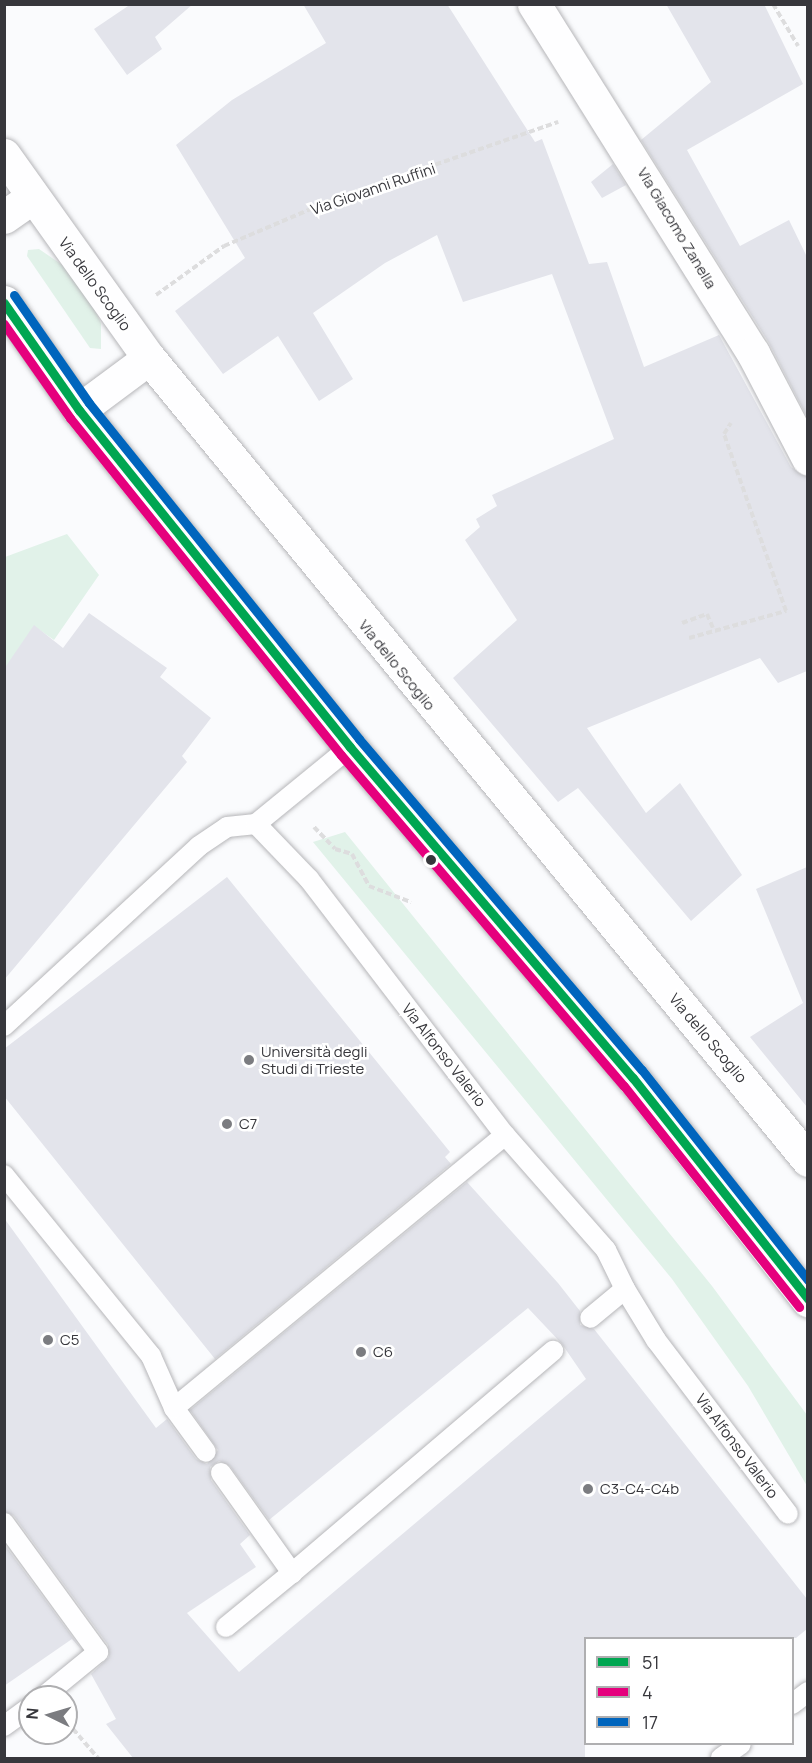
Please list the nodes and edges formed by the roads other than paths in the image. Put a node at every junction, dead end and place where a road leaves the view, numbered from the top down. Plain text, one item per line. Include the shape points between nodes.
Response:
1 (534, 4) edge
2 (4, 155) edge
3 (31, 198) junction
4 (4, 217) edge
5 (4, 302) edge
6 (149, 358) junction
7 (79, 410) junction
8 (807, 458) edge
9 (350, 747) junction
10 (256, 824) junction
11 (4, 1026) edge
12 (505, 1135) junction
13 (807, 1160) edge
14 (4, 1175) edge
15 (625, 1289) junction
16 (807, 1300) edge
17 (590, 1318) dead end
18 (553, 1351) dead end
19 (174, 1407) junction
20 (206, 1452) dead end
21 (221, 1473) dead end
22 (788, 1514) dead end
23 (4, 1523) edge
24 (292, 1573) junction
25 (226, 1627) dead end
26 (58, 1685) edge
27 (807, 1692) edge
28 (794, 1702) edge
29 (18, 1716) edge
30 (4, 1726) edge
31 (738, 1745) edge
32 (721, 1758) edge

1 - 8 street, Via Giacomo Zanella via 601,105 753,353
2 - 3 street, Via dello Scoglio
3 - 4 street
3 - 6 street, Via dello Scoglio
5 - 7 street
6 - 7 street
6 - 13 street, Via dello Scoglio
7 - 9 street
9 - 10 lane
9 - 16 street via 633,1078
10 - 11 lane via 227,827 199,846
10 - 12 lane, Via Alfonso Valerio via 309,879
12 - 15 lane, Via Alfonso Valerio via 606,1250
12 - 19 lane
14 - 19 lane via 150,1356
15 - 17 lane
15 - 22 lane, Via Alfonso Valerio via 656,1340
18 - 24 lane
19 - 20 lane
21 - 24 lane
23 - 26 lane via 98,1652
24 - 25 lane
27 - 28 lane
29 - 30 lane
31 - 32 lane

